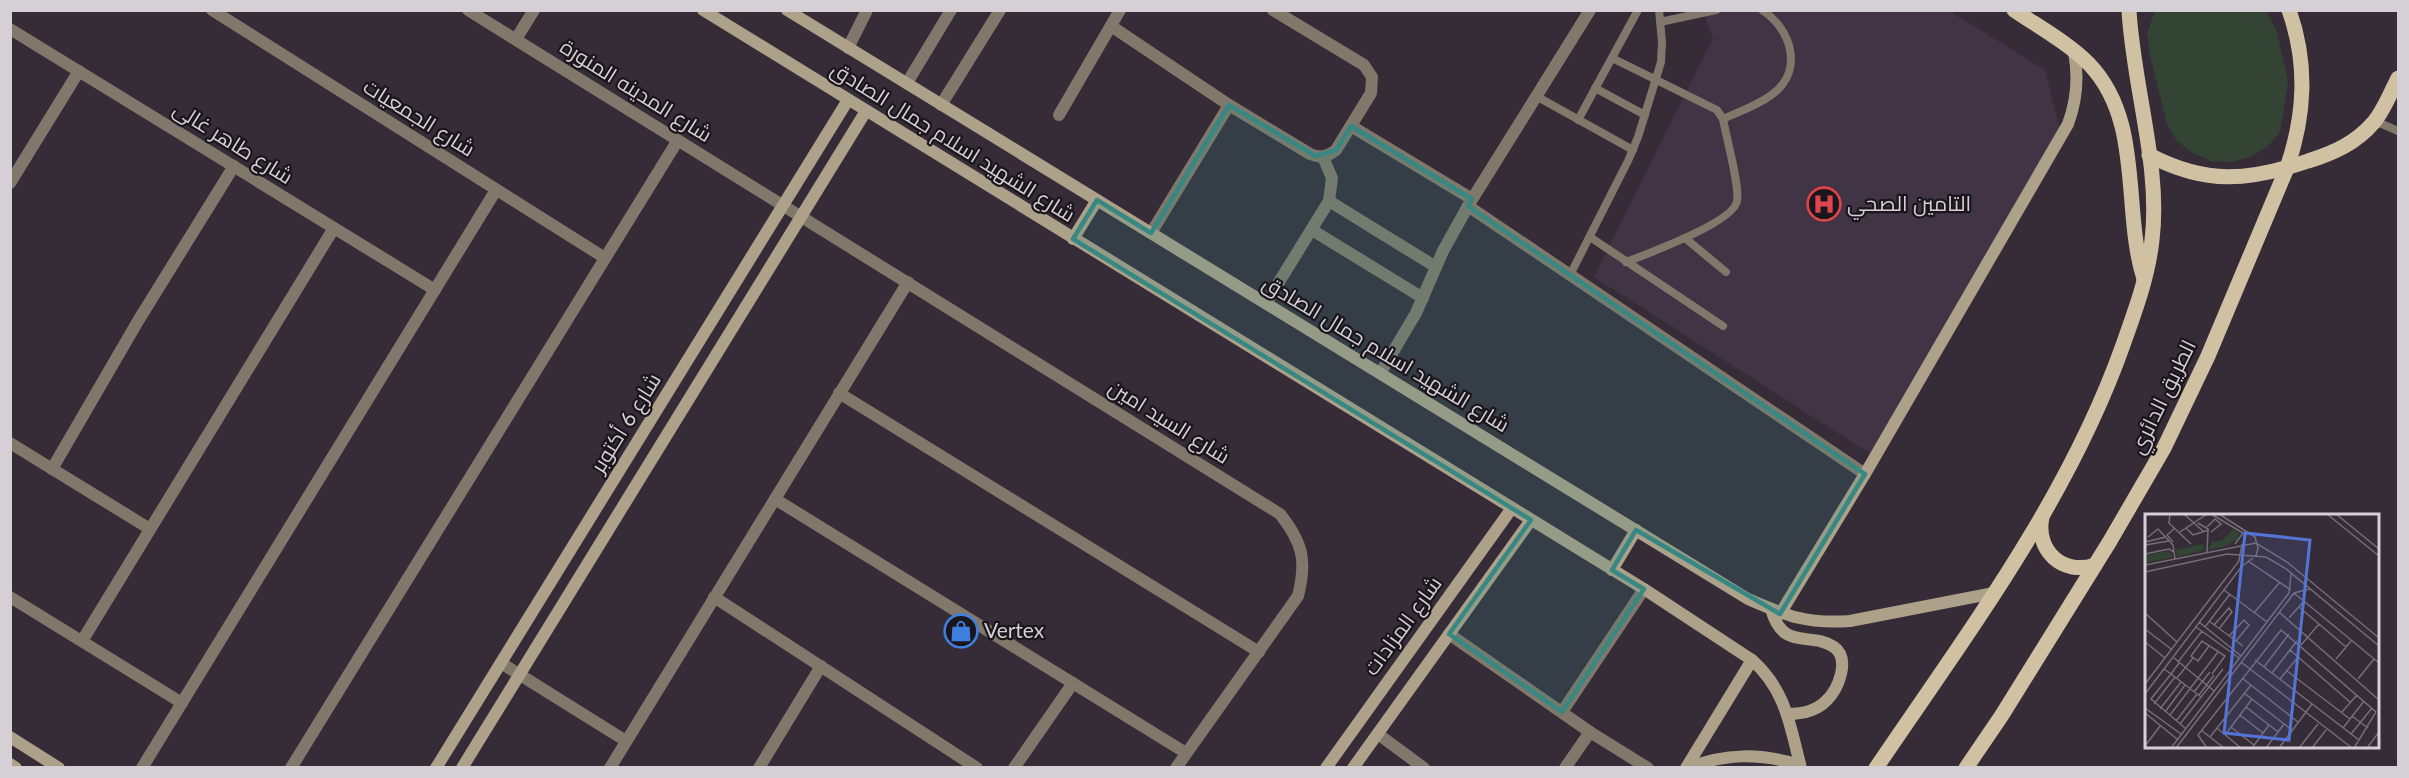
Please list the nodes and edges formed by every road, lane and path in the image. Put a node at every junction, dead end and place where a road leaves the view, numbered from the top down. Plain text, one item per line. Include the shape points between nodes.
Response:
1 (212, 10) edge
2 (468, 10) edge
3 (534, 10) edge
4 (703, 10) edge
5 (787, 10) edge
6 (867, 10) edge
7 (951, 10) edge
8 (1000, 10) edge
9 (1120, 10) edge
10 (1273, 10) edge
11 (1590, 10) edge
12 (1638, 10) edge
13 (1659, 10) edge
14 (1716, 10) edge
15 (1762, 10) edge
16 (2014, 10) edge
17 (2128, 10) edge
18 (2289, 10) edge
19 (1660, 22) junction
20 (1111, 26) junction
21 (10, 29) edge
22 (516, 39) junction
23 (848, 48) junction
24 (2074, 52) junction
25 (1612, 58) junction
26 (79, 71) junction
27 (2398, 78) edge
28 (1655, 81) junction
29 (907, 83) junction
30 (1596, 88) junction
31 (1536, 96) junction
32 (848, 100) junction
33 (941, 105) junction
34 (1229, 105) junction
35 (866, 111) junction
36 (1059, 115) dead end
37 (1645, 115) junction
38 (1723, 119) junction
39 (1578, 120) junction
40 (2375, 121) junction
41 (1351, 126) junction
42 (2398, 131) edge
43 (678, 140) junction
44 (1633, 150) junction
45 (2149, 155) junction
46 (1323, 157) junction
47 (234, 166) junction
48 (2287, 168) junction
49 (10, 183) edge
50 (496, 190) junction
51 (1097, 200) junction
52 (1329, 201) junction
53 (1470, 203) junction
54 (783, 205) junction
55 (801, 216) junction
56 (334, 228) junction
57 (1312, 230) junction
58 (1151, 233) junction
59 (1590, 237) junction
60 (1685, 238) junction
61 (1073, 239) junction
62 (605, 258) junction
63 (1626, 262) junction
64 (1436, 267) junction
65 (1726, 273) dead end
66 (1570, 275) junction
67 (908, 282) junction
68 (2144, 282) junction
69 (435, 290) junction
70 (1423, 298) junction
71 (1266, 303) junction
72 (1723, 326) dead end
73 (1381, 372) junction
74 (839, 393) junction
75 (10, 443) edge
76 (52, 469) junction
77 (1864, 474) junction
78 (775, 499) junction
79 (1512, 508) junction
80 (2042, 517) junction
81 (1531, 520) junction
82 (150, 529) junction
83 (1636, 530) junction
84 (2095, 565) junction
85 (1612, 570) junction
86 (1644, 589) junction
87 (1994, 593) junction
88 (10, 597) edge
89 (714, 597) junction
90 (1776, 612) junction
91 (1449, 634) junction
92 (82, 641) junction
93 (1259, 652) junction
94 (1752, 660) junction
95 (501, 663) junction
96 (821, 666) junction
97 (519, 675) junction
98 (1073, 683) junction
99 (182, 703) junction
100 (1562, 712) junction
101 (1788, 714) junction
102 (1590, 732) junction
103 (1378, 734) junction
104 (10, 737) edge
105 (626, 741) junction
106 (1186, 753) junction
107 (10, 764) edge
108 (763, 766) edge
109 (1801, 766) edge
110 (16, 768) edge
111 (59, 768) edge
112 (142, 768) edge
113 (291, 768) edge
114 (436, 768) edge
115 (462, 768) edge
116 (610, 768) edge
117 (977, 768) edge
118 (1014, 768) edge
119 (1176, 768) edge
120 (1326, 768) edge
121 (1353, 768) edge
122 (1424, 768) edge
123 (1566, 768) edge
124 (1648, 768) edge
125 (1686, 768) edge
126 (1876, 768) edge
127 (1966, 768) edge

1 - 50 street, شارع الجمعيات
2 - 22 street, شارع المدينه المنورة
3 - 22 street
4 - 32 street, شارع الشهيد اسلام جمال الصادق
5 - 23 street, شارع الشهيد اسلام جمال الصادق
6 - 23 street
7 - 29 street
8 - 33 street
9 - 20 street
10 - 41 street via 1369,70 1371,93
11 - 31 street
12 - 25 lane
13 - 19 lane
14 - 19 lane
15 - 38 lane via 1787,37 1790,65 1786,78 1769,97
16 - 24 main road
17 - 45 main road via 2132,59
18 - 48 main road, الطريق الدائري via 2301,57 2303,85 2302,114
19 - 28 lane via 1662,52
20 - 34 street
20 - 36 street
21 - 26 street, شارع طاهر غالى
22 - 43 street, شارع المدينه المنورة
23 - 29 street, شارع الشهيد اسلام جمال الصادق
24 - 68 main road via 2107,86 2119,113 2130,172 2136,250
24 - 77 street via 2076,96 2068,124
25 - 28 lane
25 - 30 lane
26 - 47 street, شارع طاهر غالى
26 - 49 street
27 - 40 main road
28 - 37 lane
28 - 38 lane via 1707,103
29 - 33 street, شارع الشهيد اسلام جمال الصادق
30 - 37 lane
30 - 39 lane
31 - 39 lane
31 - 53 street
32 - 35 street, شارع الشهيد اسلام جمال الصادق
32 - 54 street, شارع 6 أكتوبر
33 - 51 street, شارع الشهيد اسلام جمال الصادق
34 - 46 street via 1310,154
34 - 58 street
35 - 55 street, شارع 6 أكتوبر
35 - 61 street, شارع الشهيد اسلام جمال الصادق
37 - 44 lane
38 - 60 lane via 1738,199 1736,206
39 - 44 lane
40 - 42 lane
40 - 48 main road via 2351,144
41 - 46 street via 1336,150
41 - 53 street
43 - 54 street, شارع المدينه المنورة
43 - 62 street
44 - 59 lane
45 - 48 main road via 2186,171 2226,178
45 - 68 main road via 2153,230
46 - 52 street via 1332,178
47 - 56 street, شارع طاهر غالى
47 - 76 street
48 - 84 main road, الطريق الدائري via 2208,356 2164,448
50 - 62 street, شارع الجمعيات
50 - 69 street
51 - 58 street, شارع الشهيد اسلام جمال الصادق
51 - 61 street
52 - 57 street
52 - 64 street
53 - 64 street
53 - 66 street
54 - 55 street, شارع السيد امين
54 - 95 street, شارع 6 أكتوبر
55 - 67 street, شارع السيد امين
55 - 97 street, شارع 6 أكتوبر
56 - 69 street, شارع طاهر غالى
56 - 82 street
57 - 70 street
57 - 71 street
58 - 71 street, شارع الشهيد اسلام جمال الصادق
59 - 63 lane
59 - 66 lane
60 - 63 lane
60 - 65 lane
61 - 79 street, شارع الشهيد اسلام جمال الصادق
62 - 113 street
63 - 72 lane
64 - 70 street
66 - 77 street
67 - 74 street
67 - 93 street, شارع السيد امين via 1280,514 1294,531 1302,552 1303,574 1298,596
68 - 80 main road via 2105,395
69 - 99 street
70 - 73 street
71 - 73 street, شارع الشهيد اسلام جمال الصادق
73 - 83 street, شارع الشهيد اسلام جمال الصادق
74 - 78 street
74 - 93 street
75 - 76 street
76 - 82 street
77 - 90 street
78 - 89 street
78 - 98 street
79 - 81 street, شارع الشهيد اسلام جمال الصادق
79 - 120 street, شارع المزادات
80 - 84 main road via 2041,535 2052,557 2072,567
80 - 87 main road
81 - 85 street, شارع الشهيد اسلام جمال الصادق
81 - 91 street, شارع المزادات
82 - 92 street
83 - 85 street
83 - 90 street, شارع الشهيد اسلام جمال الصادق via 1725,586
84 - 127 main road, الطريق الدائري
85 - 86 street, شارع الشهيد اسلام جمال الصادق
86 - 94 street, شارع الشهيد اسلام جمال الصادق
86 - 100 street
87 - 90 street, شارع الشهيد اسلام جمال الصادق via 1850,621 1814,621
87 - 126 main road
88 - 92 street
89 - 96 street
89 - 105 street
90 - 101 street via 1779,627 1786,633 1797,639 1832,645 1841,658 1840,679 1830,697 1807,712
91 - 100 street
91 - 103 street, شارع المزادات
92 - 99 street
93 - 106 street, شارع السيد امين
94 - 101 street, شارع الشهيد اسلام جمال الصادق via 1767,673
94 - 125 street
95 - 97 street
95 - 114 street, شارع 6 أكتوبر
96 - 108 street
96 - 117 street
97 - 105 street
97 - 115 street, شارع 6 أكتوبر
98 - 106 street
98 - 118 street
99 - 112 street
100 - 102 street
101 - 109 street, شارع الشهيد اسلام جمال الصادق
102 - 123 street
102 - 124 street
103 - 121 street, شارع المزادات
103 - 122 street
104 - 111 street
105 - 116 street
106 - 119 street, شارع السيد امين
107 - 110 street
109 - 125 street via 1778,758 1731,755

